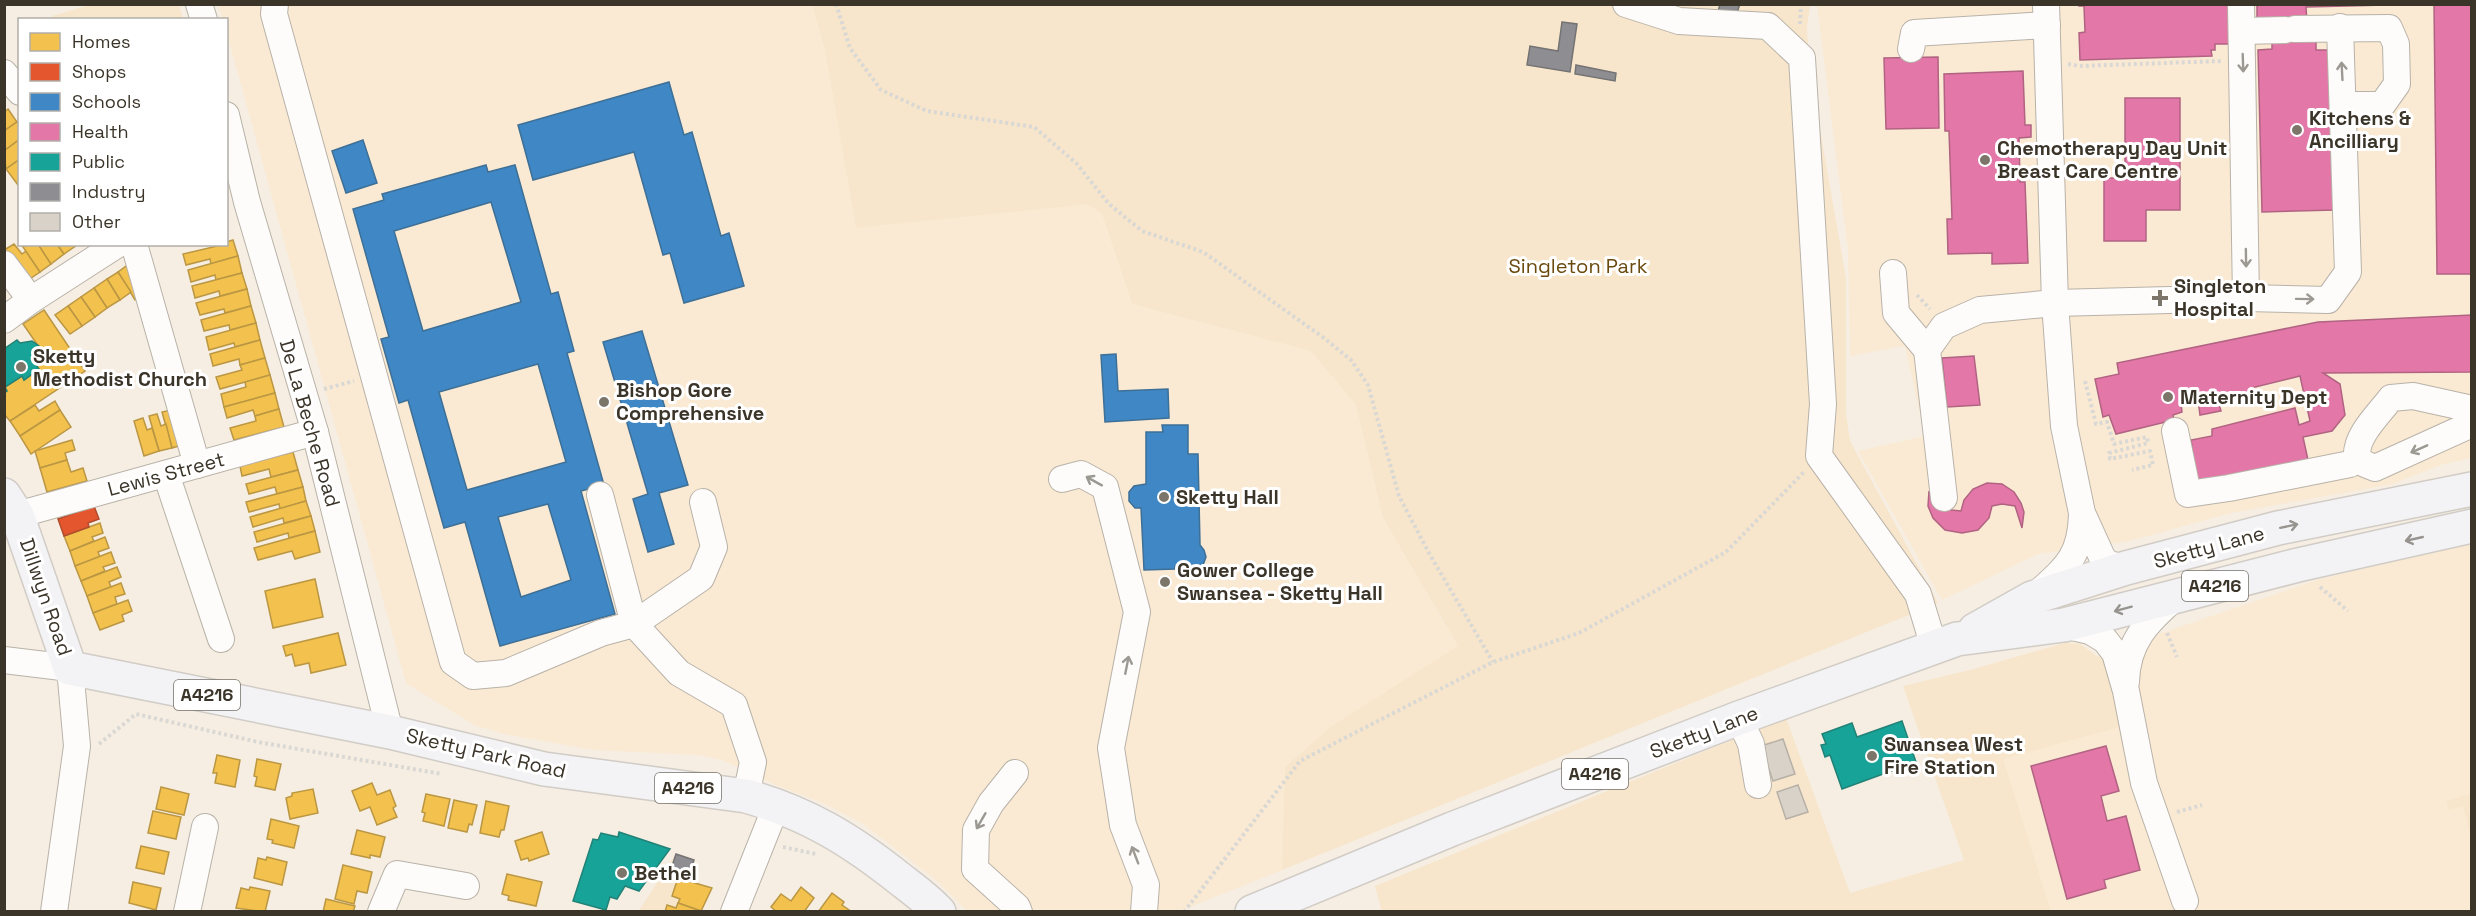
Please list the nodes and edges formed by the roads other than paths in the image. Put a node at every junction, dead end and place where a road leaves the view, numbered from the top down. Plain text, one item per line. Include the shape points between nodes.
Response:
1 (275, 4) edge
2 (1626, 4) edge
3 (2241, 4) edge
4 (2046, 15) edge
5 (2340, 27) junction
6 (2242, 31) junction
7 (1911, 49) dead end
8 (4, 73) edge
9 (18, 90) edge
10 (2344, 105) junction
11 (228, 131) edge
12 (237, 205) edge
13 (115, 246) edge
14 (135, 246) edge
15 (4, 264) edge
16 (1902, 280) road end
17 (2246, 298) junction
18 (31, 300) junction
19 (2055, 303) junction
20 (4, 320) edge
21 (1927, 350) junction
22 (2472, 409) edge
23 (2472, 424) edge
24 (2175, 431) dead end
25 (315, 432) junction
26 (2357, 457) junction
27 (196, 465) junction
28 (166, 474) junction
29 (1062, 479) dead end
30 (2472, 489) edge
31 (600, 495) dead end
32 (1944, 498) dead end
33 (703, 502) dead end
34 (11, 505) edge
35 (2082, 513) junction
36 (2472, 526) edge
37 (2126, 568) junction
38 (2179, 595) junction
39 (2032, 598) junction
40 (634, 624) junction
41 (2064, 625) junction
42 (221, 639) dead end
43 (1946, 643) junction
44 (4, 660) edge
45 (70, 668) junction
46 (2126, 691) junction
47 (1739, 718) junction
48 (390, 732) junction
49 (1015, 773) dead end
50 (1758, 784) dead end
51 (746, 796) junction
52 (777, 804) junction
53 (205, 827) dead end
54 (466, 886) dead end
55 (2186, 901) dead end
56 (54, 912) edge
57 (187, 912) edge
58 (381, 912) edge
59 (734, 912) edge
60 (939, 912) edge
61 (1019, 912) edge
62 (1144, 912) edge
63 (1252, 912) edge

1 - 40 street via 274,14 453,662 473,676 506,673 602,633
2 - 43 street via 1679,21 1768,26 1802,57 1823,404 1819,456 1918,594
3 - 6 street
4 - 7 street via 1914,33
4 - 19 street
5 - 6 street
10 -> 5 street
5 - 10 street via 2389,28 2397,44 2397,84 2382,105
6 -> 17 street
8 - 9 street
17 -> 10 street via 2328,300 2348,272
11 - 12 street, De La Beche Road
12 - 25 street, De La Beche Road
13 - 18 street
14 - 27 street
15 - 18 street
16 - 21 street via 1896,314
17 - 19 street
18 - 20 street
19 - 21 street via 1980,310 1944,326
19 - 35 street via 2064,426
21 - 32 street
22 - 26 street via 2413,396 2391,398 2361,438
23 -> 26 street via 2375,468
24 - 26 street via 2188,494 2350,464
25 - 27 street, Lewis Street
25 - 48 street, De La Beche Road
27 - 28 street, Lewis Street
28 - 34 street, Lewis Street
28 - 42 street
62 -> 29 street via 1146,885 1123,825 1111,748 1137,612 1105,487 1082,474
37 -> 30 main road, Sketty Lane / A4216 via 2278,528
31 - 40 street
33 - 40 street via 714,547 701,578
34 - 45 main road, Dillwyn Road
35 - 37 street via 2102,557 2108,564
35 - 39 street via 2081,535 2070,562
36 -> 38 main road, Sketty Lane / A4216
37 - 39 main road, Sketty Lane / A4216
38 -> 41 main road, Sketty Lane / A4216
38 - 46 street via 2156,614 2133,646 2127,664
39 - 43 main road, Sketty Lane / A4216
40 - 51 street via 679,673 734,705 753,762
41 - 43 main road, Sketty Lane / A4216
41 - 46 street via 2090,631 2105,640 2115,653
43 - 47 main road, Sketty Lane / A4216
44 - 45 street, Sketty Park Road
45 - 48 main road, Sketty Park Road / A4216
45 - 56 street via 77,746
46 - 55 street via 2144,783
47 - 50 street via 1751,744
47 - 63 main road, Sketty Lane / A4216 via 1452,829
48 - 51 main road, Sketty Park Road / A4216 via 544,769
49 -> 61 street via 976,830 975,869
51 - 52 main road, Sketty Park Road / A4216
52 - 59 street
52 - 60 main road, Sketty Park Road / A4216 via 826,826 863,850
53 - 57 street
54 - 58 street via 397,874

